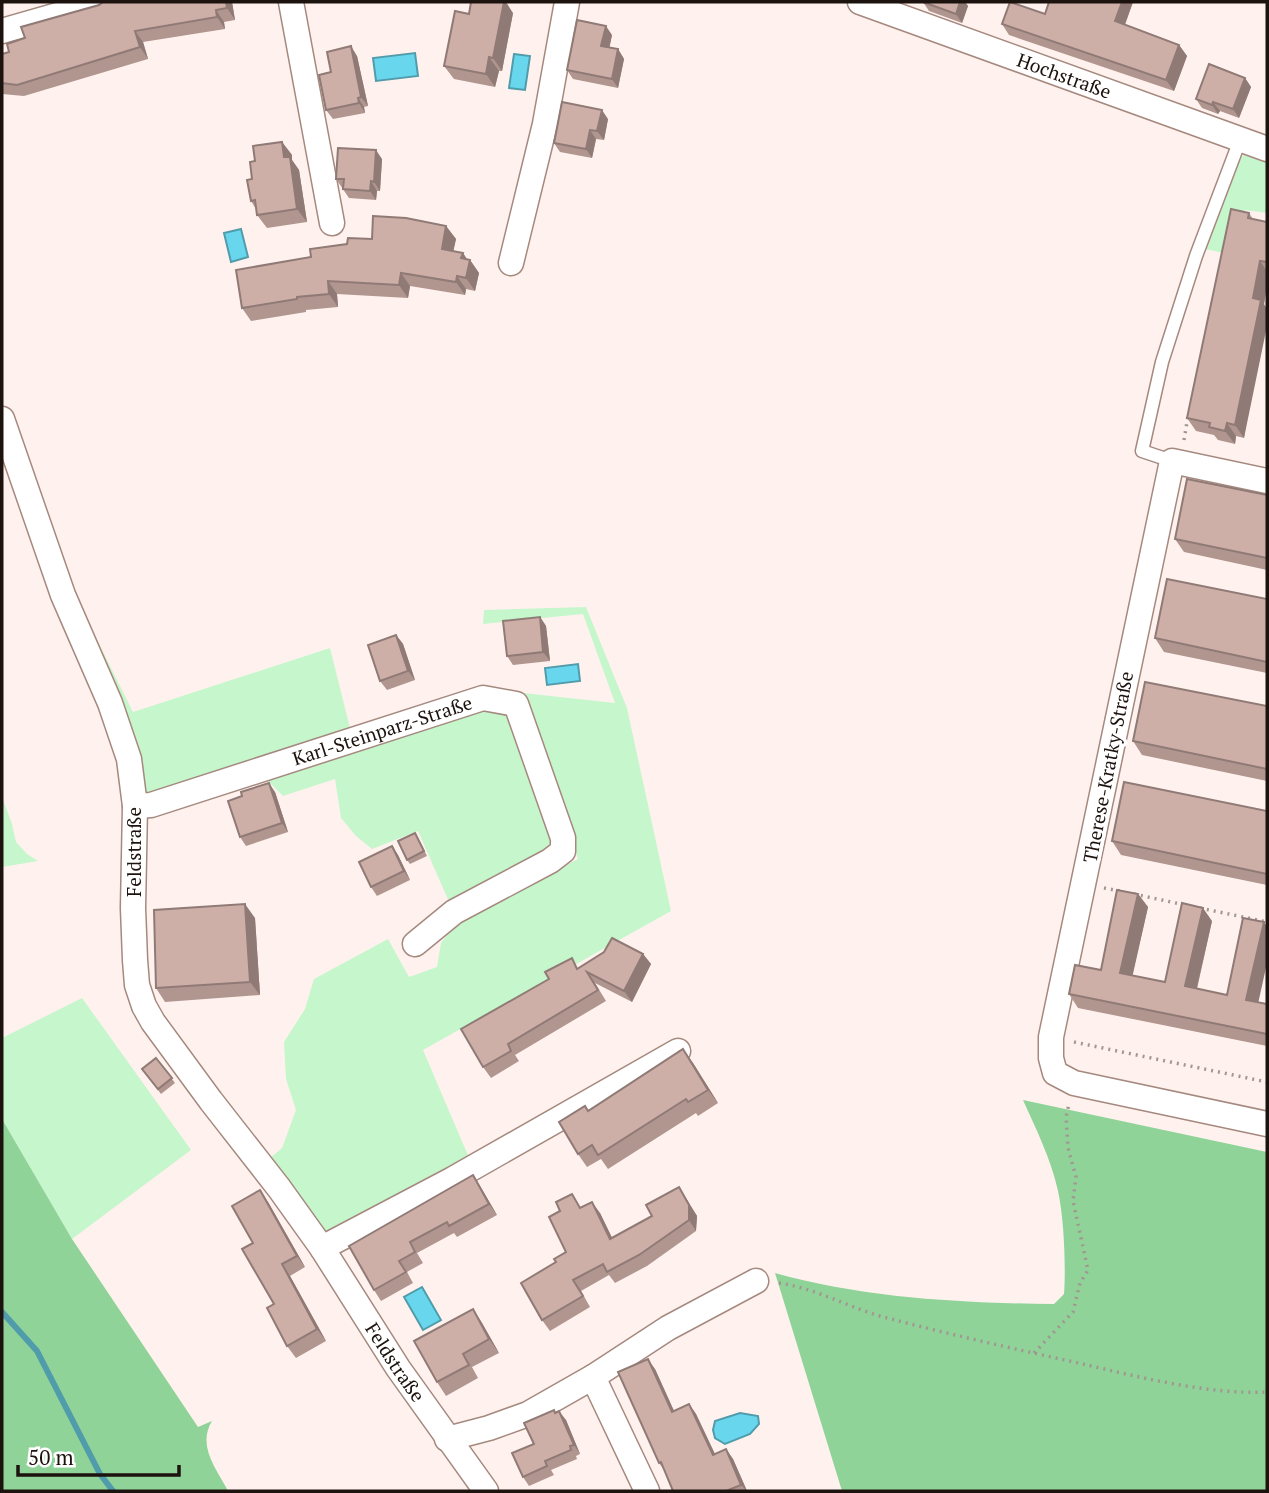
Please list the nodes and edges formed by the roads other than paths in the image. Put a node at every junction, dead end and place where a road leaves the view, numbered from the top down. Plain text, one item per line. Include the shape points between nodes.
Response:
1 (103, 2) edge
2 (292, 2) edge
3 (568, 2) edge
4 (860, 2) edge
5 (2, 31) edge
6 (1240, 140) junction
7 (1267, 149) edge
8 (332, 223) dead end
9 (511, 263) dead end
10 (2, 419) edge
11 (1175, 461) junction
12 (1267, 481) edge
13 (135, 806) junction
14 (415, 944) dead end
15 (678, 1051) edge
16 (1267, 1124) edge
17 (322, 1248) junction
18 (756, 1280) road end
19 (593, 1377) junction
20 (447, 1439) junction
21 (486, 1491) edge
22 (647, 1491) edge

1 - 5 street
2 - 8 street
3 - 9 street via 545,124
4 - 6 street, Hochstraße
6 - 7 street, Hochstraße
6 - 11 lane via 1162,362 1142,451
10 - 13 street, Feldstraße via 64,595 121,731
11 - 12 street
11 - 16 street, Therese-Kratky-Straße via 1106,768 1051,1037 1051,1058 1064,1078
13 - 14 street, Karl-Steinparz-Straße via 151,805 482,698 516,704 563,838 563,851 454,912
13 - 17 street, Feldstraße via 135,960 144,1006
15 - 17 street via 453,1180
17 - 20 street, Feldstraße
18 - 19 street via 668,1328
19 - 20 street via 528,1414
19 - 22 street
20 - 21 street, Feldstraße

